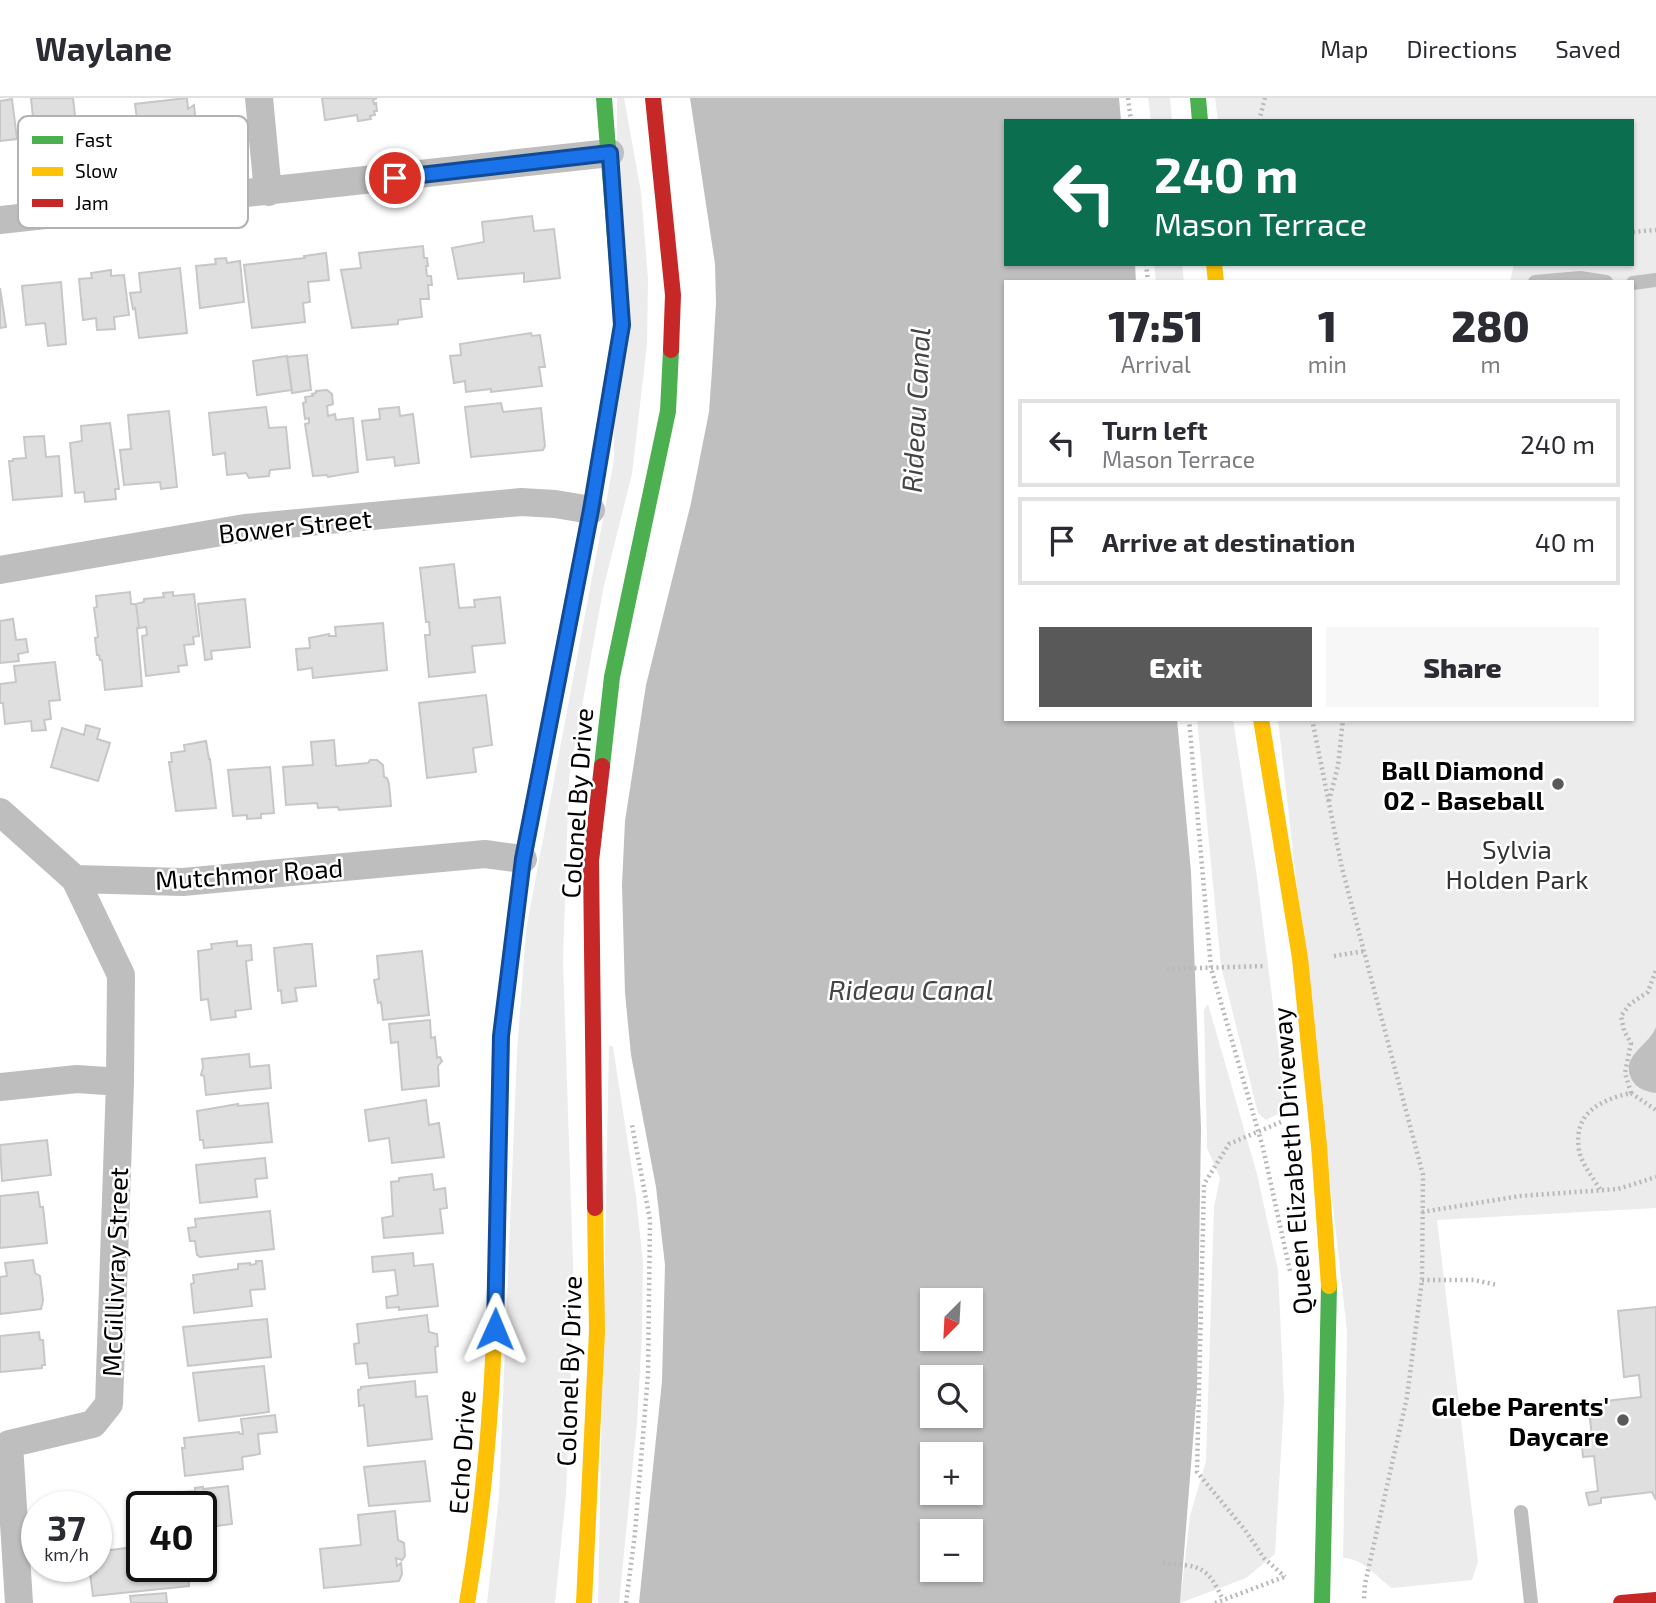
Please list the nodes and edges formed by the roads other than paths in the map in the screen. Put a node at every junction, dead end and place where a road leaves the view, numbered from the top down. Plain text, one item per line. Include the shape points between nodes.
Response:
1 (259, 98) edge
2 (604, 98) edge
3 (653, 98) edge
4 (1198, 98) edge
5 (1200, 119) edge
6 (610, 153) junction
7 (268, 192) junction
8 (248, 194) edge
9 (18, 218) edge
10 (0, 220) edge
11 (1558, 280) edge
12 (1593, 280) edge
13 (1656, 281) edge
14 (1634, 284) edge
15 (591, 510) junction
16 (0, 570) edge
17 (1261, 721) edge
18 (0, 812) edge
19 (523, 859) junction
20 (75, 879) junction
21 (120, 1082) junction
22 (0, 1087) edge
23 (4, 1444) edge
24 (1521, 1512) dead end
25 (1656, 1600) edge
26 (19, 1603) edge
27 (467, 1603) edge
28 (583, 1603) edge
29 (1322, 1603) edge
30 (1531, 1603) edge
31 (1620, 1603) edge

1 - 7 street
2 - 6 main road, Echo Drive
3 - 28 main road, Colonel By Drive via 673,295 668,411 612,677 591,861 597,1331
4 - 5 main road
6 - 7 street
6 - 15 main road, Echo Drive via 622,325
7 - 8 street
9 - 10 street
11 - 12 lane
13 - 14 lane
15 - 16 street, Bower Street via 521,502 258,527
15 - 19 main road, Echo Drive
17 - 29 main road, Queen Elizabeth Driveway via 1300,958 1329,1280
18 - 20 street
19 - 20 street, Mutchmor Road via 485,854 183,883
19 - 27 main road, Echo Drive via 501,1036 495,1329 480,1530
20 - 21 street, McGillivray Street via 121,975
21 - 22 street via 77,1079
21 - 23 street, McGillivray Street via 109,1404 93,1424
23 - 26 street, McGillivray Street
24 - 30 lane
25 - 31 main road

